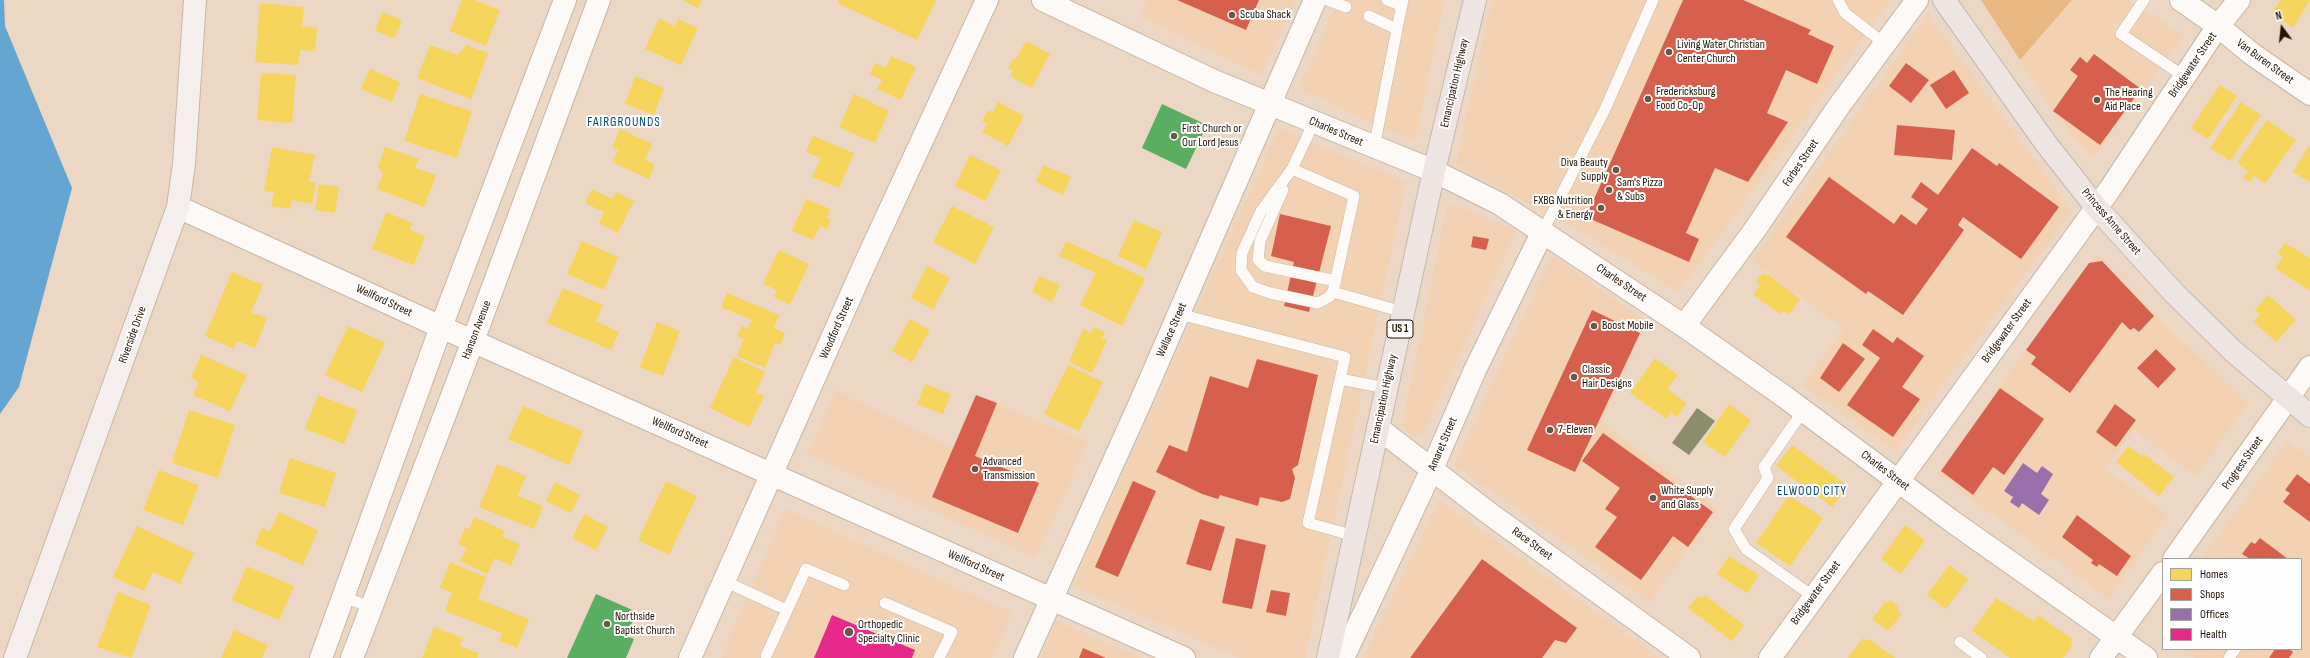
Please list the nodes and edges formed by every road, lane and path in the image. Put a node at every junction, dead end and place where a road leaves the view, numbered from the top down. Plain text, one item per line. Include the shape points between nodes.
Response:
1 (195, 0) edge
2 (565, 0) edge
3 (599, 0) edge
4 (986, 0) edge
5 (1043, 0) edge
6 (1315, 0) edge
7 (1328, 0) edge
8 (1387, 0) edge
9 (1475, 0) edge
10 (1652, 0) edge
11 (1838, 0) edge
12 (1917, 0) edge
13 (1944, 0) edge
14 (2144, 0) edge
15 (2181, 0) edge
16 (2238, 0) edge
17 (1402, 3) edge
18 (1346, 7) dead end
19 (1369, 16) dead end
20 (2218, 26) junction
21 (1397, 29) junction
22 (1885, 44) junction
23 (2185, 77) junction
24 (2310, 94) edge
25 (1271, 104) junction
26 (1314, 122) junction
27 (1374, 148) junction
28 (1292, 169) junction
29 (1434, 171) junction
30 (178, 206) junction
31 (2096, 207) junction
32 (1543, 231) junction
33 (1335, 287) junction
34 (1403, 312) junction
35 (1179, 314) junction
36 (1684, 326) junction
37 (441, 327) junction
38 (473, 341) junction
39 (2310, 367) edge
40 (1340, 379) junction
41 (1386, 388) junction
42 (2288, 398) junction
43 (1803, 410) junction
44 (2310, 416) edge
45 (1378, 428) junction
46 (1432, 469) junction
47 (772, 474) junction
48 (1898, 481) junction
49 (1355, 536) junction
50 (2178, 557) edge
51 (2162, 574) edge
52 (724, 581) junction
53 (844, 585) dead end
54 (343, 597) junction
55 (1814, 597) junction
56 (1051, 600) junction
57 (885, 603) dead end
58 (371, 607) junction
59 (787, 610) junction
60 (2116, 636) junction
61 (1960, 642) dead end
62 (766, 656) dead end
63 (15, 658) edge
64 (321, 658) edge
65 (352, 658) edge
66 (690, 658) edge
67 (939, 658) edge
68 (1025, 658) edge
69 (1184, 658) edge
70 (1328, 658) edge
71 (1343, 658) edge
72 (1689, 658) edge
73 (1770, 658) edge
74 (1981, 658) edge
75 (2101, 658) edge
76 (2146, 658) edge

1 - 30 street, Riverside Drive via 184,164
2 - 37 street
3 - 38 street, Hanson Avenue
4 - 47 street, Woodford Street
5 - 25 street, Charles Street via 1214,81
6 - 25 street, Wallace Street
7 - 18 lane
8 - 17 lane
9 - 29 main road, Emancipation Highway / US 1
10 - 32 lane via 1606,107
11 - 22 lane via 1846,13
12 - 22 street, Forbes Street
13 - 31 main road, Princess Anne Street via 2047,145
14 - 23 lane via 2121,34
15 - 20 street, Van Buren Street
16 - 20 street, Bridgewater Street
17 - 21 lane
19 - 21 lane
20 - 23 street, Bridgewater Street
20 - 24 street, Van Buren Street via 2252,54
21 - 27 lane
22 - 36 street, Forbes Street
23 - 31 street, Bridgewater Street
25 - 26 street, Charles Street
25 - 35 street, Wallace Street
26 - 27 street, Charles Street
26 - 28 lane
27 - 29 street, Charles Street
28 - 33 lane via 1354,196
28 - 33 lane via 1260,241 1258,260 1265,266
28 - 33 lane via 1261,211 1242,253 1241,270 1253,287 1318,303 1329,297
29 - 32 street, Charles Street via 1500,204
29 - 34 main road, Emancipation Highway / US 1
30 - 37 street, Wellford Street
30 - 63 street, Riverside Drive
31 - 42 main road, Princess Anne Street via 2174,293 2233,351
31 - 48 street, Bridgewater Street
32 - 36 street, Charles Street
32 - 46 street, Amaret Street via 1475,370
33 - 34 lane
34 - 41 main road, Emancipation Highway / US 1
35 - 40 lane via 1345,357
35 - 56 street, Wallace Street
36 - 43 street, Charles Street
37 - 38 street, Wellford Street
37 - 54 street
38 - 47 street, Wellford Street
38 - 58 street, Hanson Avenue
39 - 42 street, Progress Street
40 - 41 lane
40 - 49 lane via 1308,523
41 - 45 main road, Emancipation Highway / US 1
42 - 44 main road, Princess Anne Street
42 - 50 street, Progress Street
43 - 48 street, Charles Street
43 - 55 lane via 1764,467 1768,478 1734,529 1746,548
45 - 46 street, Race Street
45 - 49 main road, Emancipation Highway / US 1
46 - 71 street, Amaret Street
46 - 72 street, Race Street
47 - 52 street, Woodford Street
47 - 56 street, Wellford Street
48 - 55 street, Bridgewater Street
48 - 60 street, Charles Street
49 - 70 main road, Emancipation Highway / US 1
51 - 60 street
52 - 59 lane
52 - 66 street, Woodford Street
53 - 59 lane via 806,569
54 - 58 lane
54 - 64 street
55 - 73 street, Bridgewater Street
56 - 68 street, Wallace Street
56 - 69 street, Wellford Street
57 - 67 lane via 952,632
58 - 65 street, Hanson Avenue
59 - 62 lane
60 - 75 street
60 - 76 street, Charles Street
61 - 74 lane

